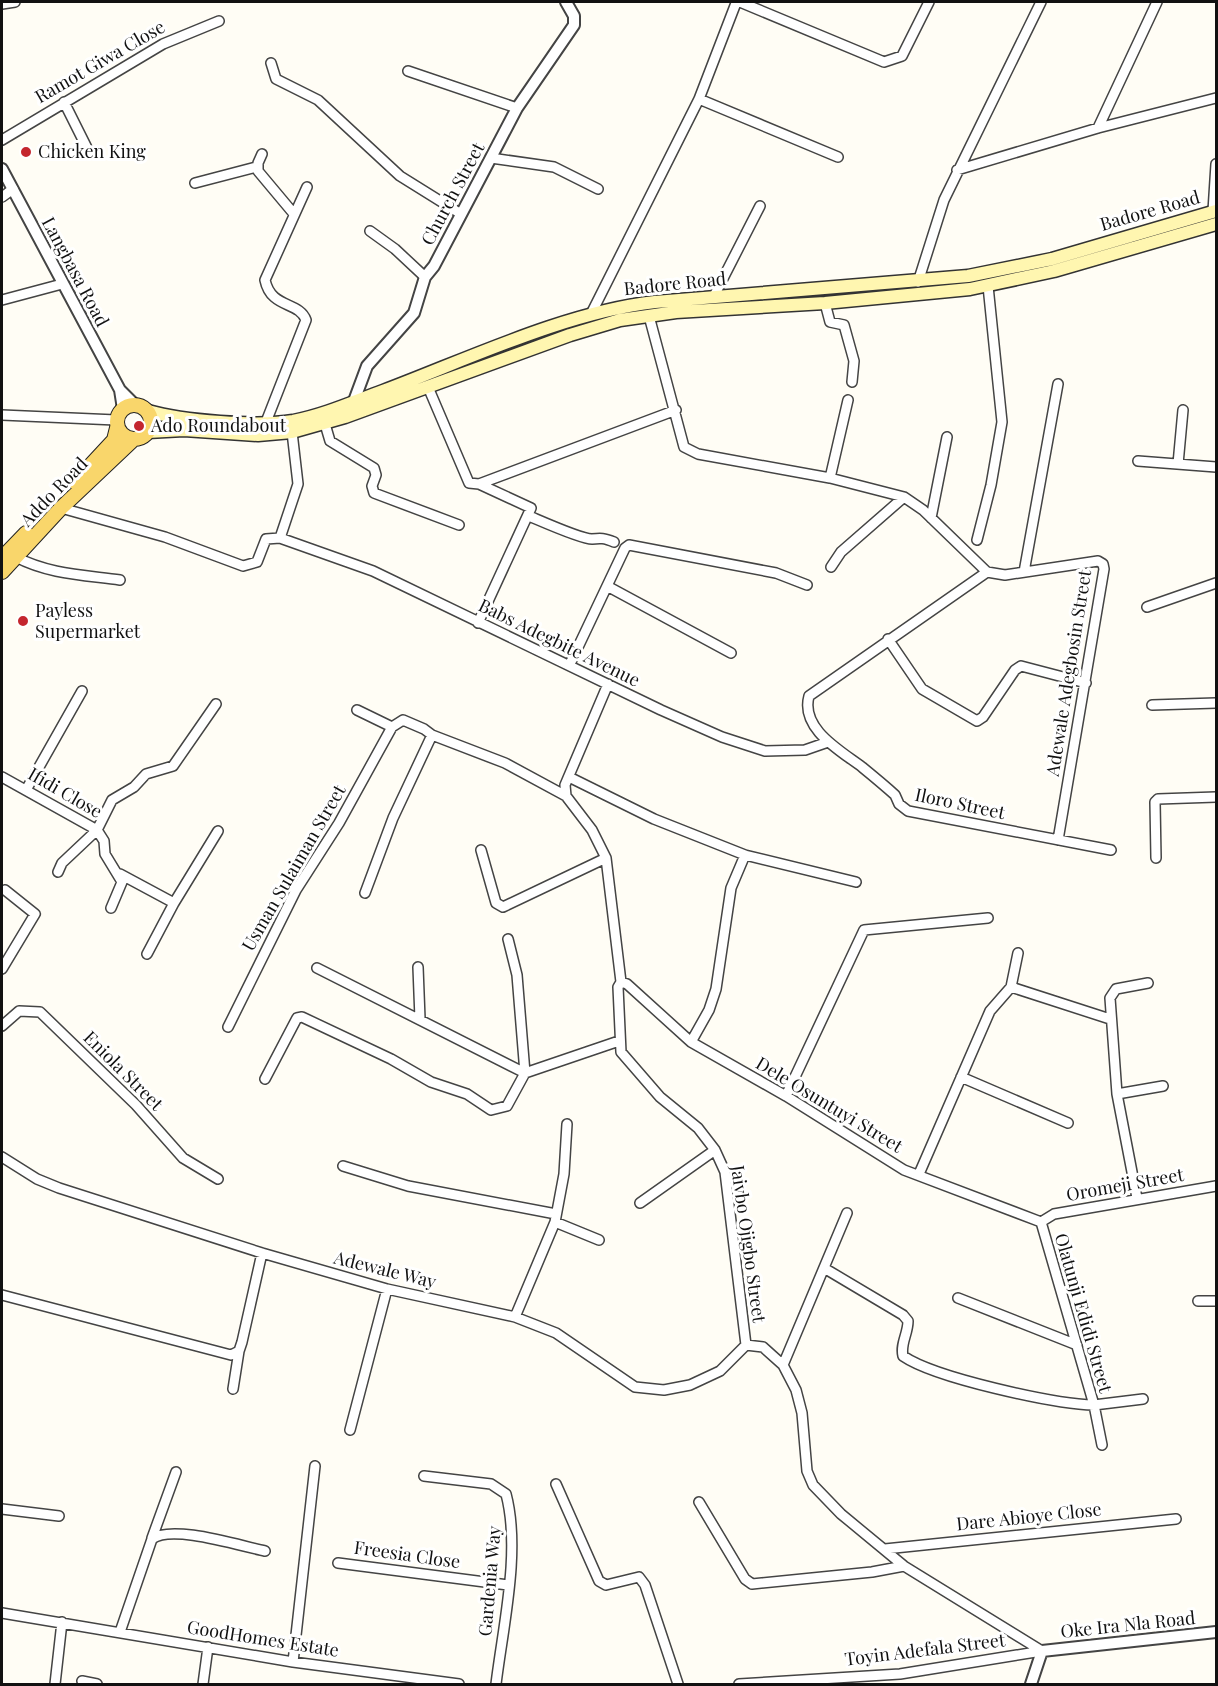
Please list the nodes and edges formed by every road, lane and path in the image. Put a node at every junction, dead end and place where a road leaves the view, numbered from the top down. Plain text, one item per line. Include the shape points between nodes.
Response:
1 (566, 2) edge
2 (929, 2) edge
3 (1041, 2) edge
4 (1157, 2) edge
5 (219, 21) dead end
6 (271, 63) dead end
7 (408, 71) dead end
8 (1216, 98) edge
9 (699, 99) junction
10 (64, 102) junction
11 (517, 108) junction
12 (1098, 128) junction
13 (2, 140) edge
14 (89, 152) dead end
15 (262, 154) dead end
16 (838, 157) dead end
17 (491, 158) junction
18 (1216, 164) edge
19 (256, 167) junction
20 (2, 169) edge
21 (957, 170) junction
22 (195, 183) dead end
23 (307, 187) dead end
24 (13, 189) junction
25 (598, 189) dead end
26 (2, 197) edge
27 (760, 206) dead end
28 (294, 214) junction
29 (461, 214) junction
30 (1216, 219) edge
31 (370, 231) dead end
32 (1150, 237) junction
33 (425, 277) junction
34 (918, 282) junction
35 (62, 284) junction
36 (988, 286) junction
37 (713, 298) junction
38 (2, 300) edge
39 (825, 303) junction
40 (591, 314) junction
41 (649, 316) junction
42 (852, 382) dead end
43 (1059, 384) dead end
44 (429, 387) junction
45 (848, 400) dead end
46 (354, 401) junction
47 (676, 410) junction
48 (1183, 411) dead end
49 (2, 415) edge
50 (128, 415) junction
51 (266, 422) junction
52 (325, 424) junction
53 (148, 432) junction
54 (292, 432) junction
55 (947, 437) dead end
56 (134, 439) junction
57 (1138, 461) dead end
58 (1178, 464) junction
59 (1216, 467) edge
60 (830, 478) junction
61 (479, 484) junction
62 (904, 497) junction
63 (62, 508) junction
64 (529, 516) junction
65 (931, 518) junction
66 (459, 525) dead end
67 (280, 538) junction
68 (977, 540) dead end
69 (614, 542) dead end
70 (5, 557) edge
71 (831, 567) dead end
72 (2, 572) edge
73 (1024, 572) junction
74 (987, 573) junction
75 (120, 579) dead end
76 (1216, 584) edge
77 (807, 585) dead end
78 (607, 586) junction
79 (1147, 607) dead end
80 (478, 623) junction
81 (888, 639) junction
82 (731, 653) dead end
83 (570, 664) junction
84 (1086, 683) junction
85 (608, 684) junction
86 (82, 691) dead end
87 (1216, 703) edge
88 (216, 704) dead end
89 (1152, 705) dead end
90 (357, 710) dead end
91 (392, 727) junction
92 (432, 735) junction
93 (828, 742) junction
94 (2, 777) edge
95 (569, 777) junction
96 (26, 790) junction
97 (566, 796) junction
98 (1216, 797) edge
99 (97, 830) junction
100 (218, 831) dead end
101 (1058, 840) junction
102 (481, 850) dead end
103 (1111, 850) dead end
104 (746, 855) junction
105 (606, 858) junction
106 (1156, 858) dead end
107 (58, 872) dead end
108 (120, 874) junction
109 (856, 882) dead end
110 (5, 890) dead end
111 (365, 893) dead end
112 (174, 903) junction
113 (111, 908) dead end
114 (988, 918) dead end
115 (508, 939) dead end
116 (1018, 953) dead end
117 (147, 954) dead end
118 (418, 967) dead end
119 (317, 968) dead end
120 (2, 969) edge
121 (621, 982) junction
122 (1148, 983) dead end
123 (1011, 987) junction
124 (420, 1019) junction
125 (1110, 1019) junction
126 (2, 1026) edge
127 (228, 1027) dead end
128 (619, 1041) junction
129 (691, 1042) junction
130 (525, 1073) junction
131 (961, 1077) junction
132 (265, 1079) dead end
133 (1163, 1086) dead end
134 (1117, 1094) junction
135 (786, 1096) junction
136 (1068, 1123) dead end
137 (567, 1124) dead end
138 (715, 1150) junction
139 (2, 1157) edge
140 (343, 1166) dead end
141 (919, 1174) junction
142 (218, 1179) dead end
143 (1216, 1186) edge
144 (1137, 1198) junction
145 (640, 1203) dead end
146 (847, 1213) dead end
147 (555, 1218) junction
148 (1041, 1222) junction
149 (599, 1240) dead end
150 (262, 1253) junction
151 (824, 1268) junction
152 (387, 1289) junction
153 (2, 1295) edge
154 (958, 1298) dead end
155 (1197, 1301) dead end
156 (1216, 1301) edge
157 (515, 1317) junction
158 (746, 1345) junction
159 (1077, 1345) junction
160 (239, 1351) junction
161 (783, 1365) junction
162 (233, 1389) dead end
163 (1143, 1399) dead end
164 (1094, 1405) junction
165 (350, 1430) dead end
166 (1102, 1445) dead end
167 (315, 1466) dead end
168 (176, 1472) dead end
169 (424, 1476) dead end
170 (556, 1484) dead end
171 (699, 1502) dead end
172 (2, 1509) edge
173 (59, 1516) dead end
174 (1176, 1519) dead end
175 (152, 1539) junction
176 (885, 1549) junction
177 (265, 1551) dead end
178 (338, 1563) dead end
179 (903, 1566) junction
180 (508, 1585) junction
181 (2, 1613) edge
182 (62, 1622) junction
183 (120, 1632) junction
184 (1216, 1632) edge
185 (208, 1647) junction
186 (1042, 1651) junction
187 (293, 1662) junction
188 (82, 1681) dead end
189 (780, 1683) edge
190 (55, 1684) edge
191 (97, 1684) edge
192 (203, 1684) edge
193 (459, 1684) edge
194 (495, 1684) edge
195 (678, 1684) edge
196 (739, 1684) edge
197 (1030, 1684) edge

1 - 11 street, Church Street via 574,25
2 - 9 street via 902,56 884,62 736,3
3 - 21 street
4 - 12 street
5 - 10 street, Ramot Giwa Close via 172,39
6 - 29 street via 276,79 318,100 400,177
7 - 11 street
8 - 12 street
9 - 16 street
9 - 40 street
10 - 13 street, Ramot Giwa Close
10 - 14 street
11 - 17 street, Church Street
12 - 21 street
15 - 19 street
17 - 25 street via 554,167
17 - 29 street, Church Street
18 - 30 street
19 - 22 street
19 - 28 street
20 - 24 street, Langbasa Road
21 - 34 street
23 - 28 street
24 - 26 street
24 - 35 street, Langbasa Road
27 - 37 street
28 - 51 street via 265,280 274,299 301,313 306,320
29 - 33 street, Church Street
30 - 32 main road, Badore Road
31 - 33 street
32 - 34 main road, Badore Road via 1024,266
32 - 36 main road, Badore Road via 1054,271
33 - 46 street, Church Street via 414,313 367,366
34 - 37 main road, Badore Road
35 - 38 street
35 - 50 street, Langbasa Road via 120,390
36 - 39 main road, Badore Road
36 - 68 street via 1002,422
37 - 40 main road, Badore Road via 637,304
39 - 41 main road, Badore Road
39 - 42 street via 830,322 844,325 854,360
40 - 46 main road, Badore Road
41 - 44 main road, Badore Road via 570,335
41 - 47 street
43 - 73 street
44 - 52 main road, Badore Road
44 - 61 street via 464,476 469,483
45 - 60 street
46 - 51 main road, Badore Road via 293,421
47 - 60 street via 684,447 698,454
47 - 61 street
48 - 58 street
49 - 50 street
50 - 51 main road, Badore Road
50 - 53 main road via 151,424
50 - 56 main road via 122,435
50 - 70 main road, Addo Road via 109,446
52 - 54 main road, Badore Road
52 - 66 street via 330,441 374,468 374,493
53 - 54 main road, Badore Road
53 - 56 main road, Addo Road
54 - 67 street via 298,484
55 - 65 street
56 - 63 main road, Addo Road
57 - 58 street
58 - 59 street
60 - 62 street
61 - 64 street via 528,505
62 - 65 street
62 - 71 street via 841,552
63 - 67 street via 165,537 243,566 257,562 266,539
63 - 70 main road, Addo Road
64 - 69 street via 592,539 601,536
64 - 80 street
65 - 74 street
67 - 80 street, Babs Adegbite Avenue via 373,571
70 - 72 main road, Addo Road
70 - 75 street via 52,571
73 - 74 street, Adewale Adegbosin Street
73 - 84 street, Adewale Adegbosin Street via 1098,561 1103,564
74 - 81 street
76 - 79 street
77 - 78 street via 776,573 629,545
78 - 82 street
78 - 83 street
80 - 83 street, Babs Adegbite Avenue
81 - 84 street via 922,689 977,721 1021,666
81 - 93 street, Iloro Street via 809,696 807,703 813,721
83 - 85 street, Babs Adegbite Avenue
84 - 101 street, Adewale Adegbosin Street
85 - 93 street, Babs Adegbite Avenue via 722,737 765,751 805,750
85 - 95 street
86 - 96 street
87 - 89 street
88 - 99 street via 173,766 146,774 124,795 112,800
90 - 91 street
91 - 92 street via 403,720
91 - 127 street, Usman Sulaiman Street via 339,823 296,890
92 - 97 street via 505,763
92 - 111 street via 393,818
93 - 101 street, Iloro Street via 895,795 898,804 908,812
94 - 96 street, Ifidi Close
95 - 97 street
95 - 104 street via 654,819
96 - 99 street, Ifidi Close
97 - 105 street, Jaivbo Ojigbo Street via 592,830
98 - 106 street via 1155,802
99 - 107 street via 62,863
99 - 108 street, Ifidi Close via 104,841 105,854
100 - 112 street
101 - 103 street, Iloro Street
102 - 105 street via 496,903 503,907
104 - 109 street
104 - 129 street via 731,888 716,989
105 - 121 street, Jaivbo Ojigbo Street
108 - 112 street
108 - 113 street via 120,890
110 - 120 street via 35,914
112 - 117 street
114 - 135 street via 864,930
115 - 130 street via 517,975
116 - 123 street
118 - 124 street
119 - 124 street
121 - 128 street, Jaivbo Ojigbo Street
121 - 129 street, Dele Osuntuyi Street
122 - 125 street via 1116,989 1110,998
123 - 125 street
123 - 131 street via 990,1011
124 - 130 street
125 - 134 street
126 - 142 street, Eniola Street via 19,1011 40,1012 136,1105 183,1158
128 - 130 street
128 - 138 street, Jaivbo Ojigbo Street via 625,1059 698,1128
129 - 135 street, Dele Osuntuyi Street
130 - 132 street via 507,1106 491,1110 467,1094 431,1082 302,1017 297,1018
131 - 136 street
131 - 141 street
133 - 134 street
134 - 144 street
135 - 141 street, Dele Osuntuyi Street via 904,1170
137 - 147 street via 564,1174
138 - 145 street
138 - 158 street, Jaivbo Ojigbo Street via 724,1172
139 - 150 street, Adewale Way via 59,1188
140 - 147 street via 408,1186
141 - 148 street, Dele Osuntuyi Street
143 - 144 street, Oromeji Street
144 - 148 street, Oromeji Street via 1054,1214
146 - 151 street
147 - 149 street
147 - 157 street
148 - 159 street, Olatunji Edidi Street
150 - 152 street, Adewale Way
150 - 160 street
151 - 161 street
151 - 164 street, Olatunji Edidi Street via 903,1315 908,1330 901,1348 903,1356 911,1362 959,1379
152 - 157 street, Adewale Way
152 - 165 street
153 - 160 street via 231,1355
154 - 159 street
155 - 156 street
157 - 158 street, Adewale Way via 556,1333 635,1387 664,1390 690,1385 720,1371
158 - 161 street, Jaivbo Ojigbo Street via 763,1347
159 - 164 street, Olatunji Edidi Street
160 - 162 street
161 - 176 street, Jaivbo Ojigbo Street via 802,1413 805,1462 813,1485 841,1514
163 - 164 street
164 - 166 street
167 - 187 street
168 - 175 street
169 - 180 street, Gardenia Way via 491,1484 506,1494 512,1518
170 - 195 street via 599,1581 606,1585 639,1577 645,1585
171 - 179 street via 745,1579 752,1584
172 - 173 street
174 - 176 street, Dare Abioye Close
175 - 177 street via 159,1533 176,1533
175 - 183 street
176 - 179 street, Jaivbo Ojigbo Street
178 - 180 street, Freesia Close
179 - 186 street, Jaivbo Ojigbo Street
180 - 194 street, Gardenia Way
181 - 182 street, GoodHomes Estate
182 - 183 street, GoodHomes Estate
182 - 190 street
183 - 185 street, GoodHomes Estate
184 - 186 street, Oke Ira Nla Road
185 - 187 street, GoodHomes Estate
185 - 192 street
186 - 189 street, Toyin Adefala Street via 900,1674
186 - 197 street
187 - 193 street, GoodHomes Estate
188 - 191 street
189 - 196 street, Toyin Adefala Street

